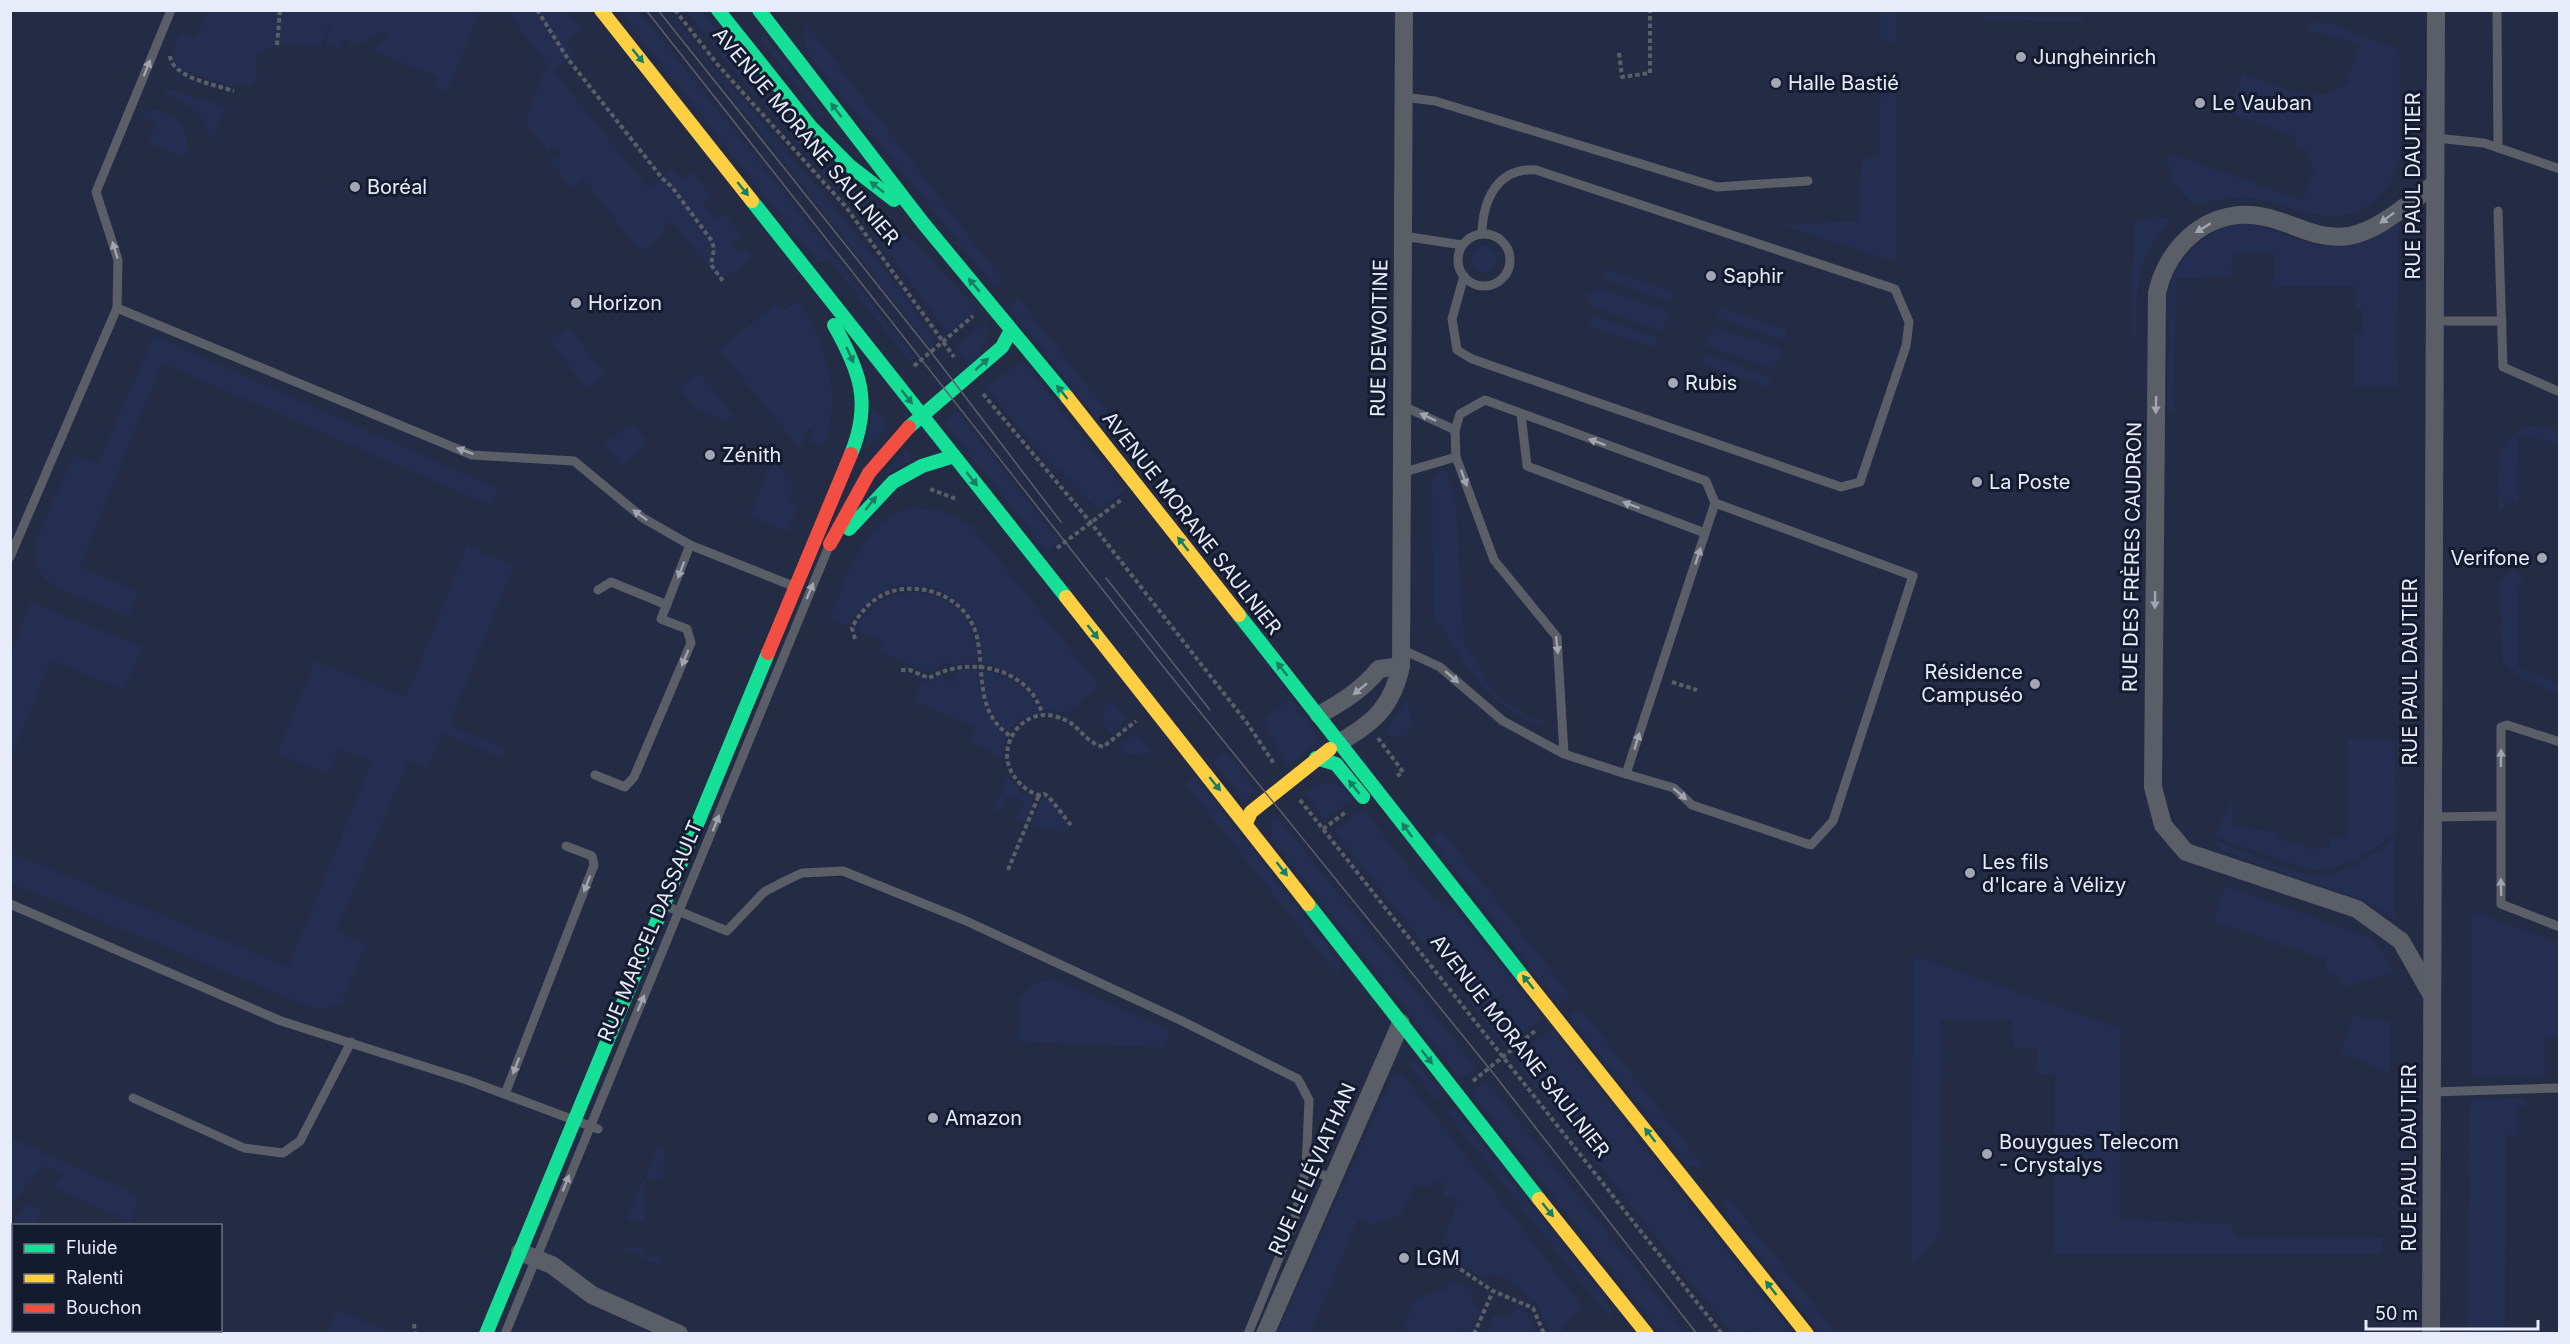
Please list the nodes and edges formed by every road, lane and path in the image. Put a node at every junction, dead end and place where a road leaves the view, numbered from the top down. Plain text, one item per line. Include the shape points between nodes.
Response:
1 (171, 10) edge
2 (280, 10) edge
3 (537, 10) edge
4 (601, 10) edge
5 (675, 10) edge
6 (718, 10) edge
7 (759, 10) edge
8 (1404, 10) edge
9 (1650, 10) edge
10 (2436, 10) edge
11 (2497, 10) edge
12 (278, 45) dead end
13 (171, 49) dead end
14 (1619, 53) dead end
15 (234, 91) dead end
16 (1403, 97) junction
17 (2436, 138) junction
18 (2498, 148) junction
19 (2559, 169) edge
20 (1808, 181) dead end
21 (2435, 184) junction
22 (2498, 211) dead end
23 (923, 223) junction
24 (1482, 233) junction
25 (1403, 236) junction
26 (1462, 245) junction
27 (1464, 276) junction
28 (814, 278) junction
29 (723, 280) dead end
30 (831, 281) dead end
31 (832, 301) junction
32 (989, 302) junction
33 (117, 309) junction
34 (2434, 321) junction
35 (2502, 321) junction
36 (1011, 330) junction
37 (943, 342) junction
38 (968, 376) junction
39 (895, 382) junction
40 (2559, 392) edge
41 (1401, 405) junction
42 (1521, 414) junction
43 (922, 417) junction
44 (1455, 430) junction
45 (954, 456) junction
46 (1456, 457) junction
47 (1401, 472) junction
48 (1138, 487) junction
49 (921, 493) dead end
50 (1715, 503) junction
51 (961, 504) dead end
52 (1091, 522) junction
53 (1705, 533) junction
54 (830, 544) junction
55 (690, 545) junction
56 (10, 557) edge
57 (1038, 562) junction
58 (805, 567) junction
59 (796, 587) junction
60 (598, 590) dead end
61 (667, 605) junction
62 (855, 639) dead end
63 (1401, 658) junction
64 (980, 666) junction
65 (901, 670) dead end
66 (1658, 678) junction
67 (1697, 690) dead end
68 (1154, 708) junction
69 (1319, 715) junction
70 (1043, 716) junction
71 (1012, 736) junction
72 (1341, 742) junction
73 (2559, 742) edge
74 (1564, 754) junction
75 (1316, 759) junction
76 (1626, 774) junction
77 (595, 775) dead end
78 (1286, 783) junction
79 (1039, 795) junction
80 (1371, 807) dead end
81 (2500, 816) junction
82 (2432, 818) junction
83 (1246, 823) junction
84 (1071, 825) dead end
85 (566, 846) dead end
86 (1402, 847) dead end
87 (1425, 854) junction
88 (1008, 870) dead end
89 (10, 904) edge
90 (664, 906) junction
91 (679, 911) junction
92 (2559, 927) edge
93 (2432, 994) junction
94 (1555, 1015) junction
95 (1401, 1023) junction
96 (351, 1042) junction
97 (1504, 1056) junction
98 (2559, 1088) edge
99 (2432, 1092) junction
100 (505, 1094) junction
101 (1456, 1095) junction
102 (133, 1098) dead end
103 (574, 1121) junction
104 (593, 1128) junction
105 (1306, 1168) junction
106 (1333, 1179) junction
107 (527, 1255) junction
108 (1454, 1265) dead end
109 (1494, 1291) junction
110 (414, 1324) dead end
111 (415, 1334) edge
112 (486, 1334) edge
113 (505, 1334) edge
114 (679, 1334) edge
115 (1248, 1334) edge
116 (1265, 1334) edge
117 (1474, 1334) edge
118 (1544, 1334) edge
119 (1647, 1334) edge
120 (1722, 1334) edge
121 (1807, 1334) edge
122 (2431, 1334) edge

33 -> 1 lane via 118,260 96,192
2 - 12 path
3 - 29 path via 568,59 712,241 711,265
4 -> 28 main road
5 - 37 path, AVENUE MORANE SAULNIER via 718,65 846,207
23 -> 6 main road, AVENUE MORANE SAULNIER via 850,166 819,135
23 -> 7 main road, AVENUE MORANE SAULNIER
8 - 16 street, RUE DEWOITINE
9 - 14 path via 1650,73 1622,77
10 - 17 street, RUE PAUL DAUTIER
11 - 18 lane
13 - 15 path via 172,64 179,71
16 - 20 lane via 1435,100 1717,187
16 - 25 street, RUE DEWOITINE
17 - 18 lane
17 - 21 street, RUE PAUL DAUTIER
18 - 19 lane
21 - 34 street, RUE PAUL DAUTIER
21 -> 93 street, RUE DES FRÈRES CAUDRON via 2382,223 2350,236 2317,236 2252,215 2212,222 2184,241 2162,272 2157,293 2153,775 2163,825 2186,852 2357,909 2401,941
22 - 35 lane
32 -> 23 main road, AVENUE MORANE SAULNIER
24 - 26 lane
24 - 27 lane via 1494,235 1508,246 1508,272 1495,284 1486,286
24 - 27 lane via 1482,220 1493,188 1516,171 1536,170 1894,290 1909,322 1906,346 1860,482 1840,487 1472,359 1457,350 1452,319
25 - 26 lane
25 - 41 street, RUE DEWOITINE
26 - 27 lane via 1458,261
28 - 30 main road
28 - 31 main road
31 - 39 main road
31 -> 58 main road, RUE MARCEL DASSAULT via 832,322 851,354 863,387 862,420
32 - 36 main road, AVENUE MORANE SAULNIER
32 - 37 path
55 -> 33 lane via 643,518 574,461 472,454
33 - 56 lane
34 - 35 lane
34 - 82 street, RUE PAUL DAUTIER
35 - 40 lane via 2503,367
38 -> 36 main road via 1002,347
48 -> 36 main road, AVENUE MORANE SAULNIER
37 - 38 path, AVENUE MORANE SAULNIER
37 - 39 path
38 - 43 main road via 935,399
38 - 52 path, AVENUE MORANE SAULNIER
39 -> 43 main road
44 -> 41 lane
41 - 47 street, RUE DEWOITINE
42 - 44 lane via 1485,400 1460,414
50 -> 42 lane via 1706,481
53 -> 42 lane via 1527,466
43 - 45 main road
43 - 54 main road, RUE MARCEL DASSAULT via 877,462
44 - 46 lane
54 -> 45 main road, RUE MARCEL DASSAULT via 853,527 876,496 897,478 923,464
45 -> 57 main road
46 - 47 lane
46 -> 74 lane via 1494,560 1557,637
47 - 63 street, RUE DEWOITINE
48 - 52 path
69 -> 48 main road, AVENUE MORANE SAULNIER
49 - 51 path via 930,489 953,496
50 - 53 lane
76 -> 50 lane via 1674,788 1692,805 1811,845 1833,821 1913,576
52 - 57 path
52 - 78 path, AVENUE MORANE SAULNIER via 1256,734
66 -> 53 lane
54 - 58 main road, RUE MARCEL DASSAULT
91 -> 54 lane, RUE MARCEL DASSAULT
55 - 59 lane
55 -> 61 lane
57 -> 68 main road
58 - 59 main road, RUE MARCEL DASSAULT
59 - 90 main road, RUE MARCEL DASSAULT
60 - 61 lane via 611,582
61 -> 77 lane via 661,619 687,629 692,643 634,777 624,788
62 - 64 path via 852,628 857,616 872,601 902,589 924,589 953,600 968,617 978,642
63 -> 69 street via 1379,669 1348,699
63 - 72 street, RUE DEWOITINE via 1387,705 1369,725
63 -> 74 lane via 1440,667 1503,722
64 - 65 path via 948,670 929,678
64 - 70 path via 1003,672 1024,685 1038,702
64 - 71 path via 982,693 989,711
66 - 67 path
76 -> 66 lane
68 - 70 path via 1103,747 1090,743 1075,724
68 -> 83 main road
69 - 72 main road, AVENUE MORANE SAULNIER
70 - 71 path via 1025,722
71 - 79 path via 1007,748 1008,766 1021,785
72 - 75 main road
87 -> 72 main road, AVENUE MORANE SAULNIER
81 -> 73 lane via 2501,727 2507,725
74 - 76 lane
75 - 78 main road
80 -> 75 main road via 1336,764
78 - 83 main road via 1251,812
78 - 97 path, AVENUE MORANE SAULNIER
79 - 84 path via 1046,794
79 - 88 path
81 - 82 lane
92 -> 81 lane via 2501,904
82 - 93 street, RUE PAUL DAUTIER
83 -> 95 main road
85 -> 100 lane via 592,856 594,865
86 - 87 main road
94 -> 87 main road, AVENUE MORANE SAULNIER
89 - 96 lane via 281,1021
90 - 91 lane
90 - 103 main road, RUE MARCEL DASSAULT
104 -> 91 lane, RUE MARCEL DASSAULT
91 - 105 lane via 727,931 764,892 785,881 802,873 843,871 964,920 1298,1079 1308,1100
93 - 99 street, RUE PAUL DAUTIER
94 - 97 path
121 -> 94 main road, AVENUE MORANE SAULNIER
95 -> 101 main road
95 - 106 street, RUE LE LÉVIATHAN
96 - 100 lane
96 - 102 lane via 300,1141 283,1153 244,1148
97 - 101 path
97 - 120 path, AVENUE MORANE SAULNIER
98 - 99 lane
99 - 122 street, RUE PAUL DAUTIER
100 - 103 lane
101 -> 119 main road
103 - 104 lane
103 - 107 main road, RUE MARCEL DASSAULT
107 -> 104 lane, RUE MARCEL DASSAULT
105 - 106 lane
105 - 115 lane via 1294,1221
106 - 116 street, RUE LE LÉVIATHAN
107 - 112 main road, RUE MARCEL DASSAULT
107 - 113 lane, RUE MARCEL DASSAULT
107 - 114 street via 560,1269 592,1295
108 - 109 path
109 - 117 path
109 - 118 path via 1533,1308
110 - 111 path

